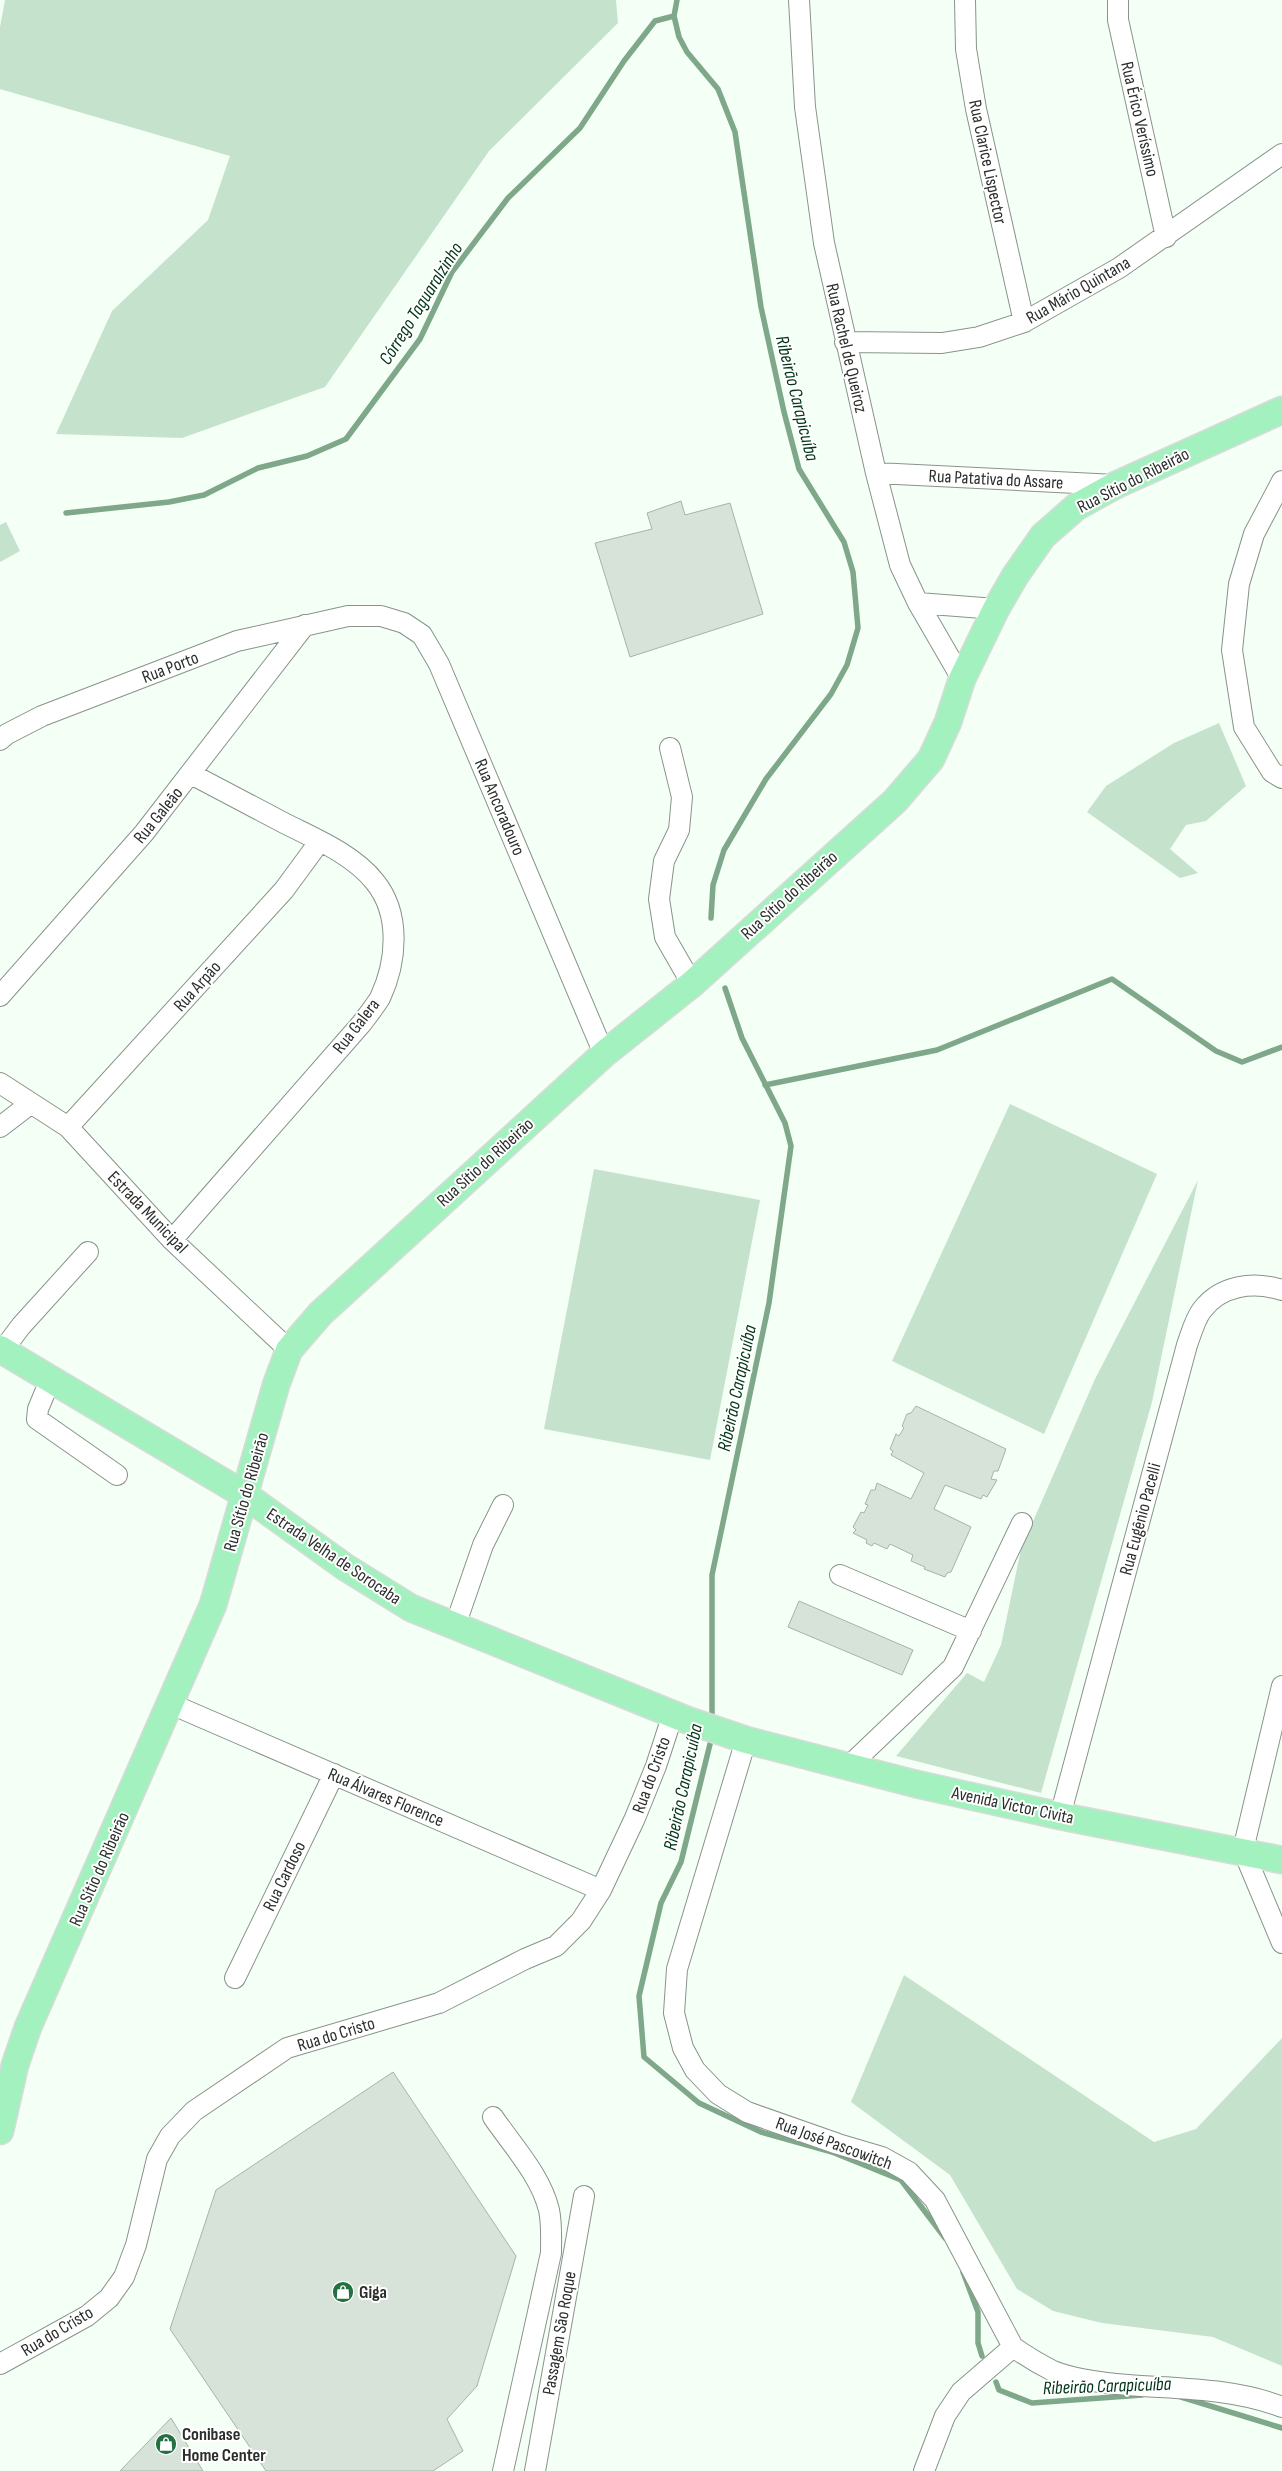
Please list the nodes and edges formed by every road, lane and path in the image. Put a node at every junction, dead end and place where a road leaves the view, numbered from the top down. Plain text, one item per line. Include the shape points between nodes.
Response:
1 (799, 0) edge
2 (965, 0) edge
3 (1118, 0) edge
4 (1282, 154) edge
5 (1166, 237) junction
6 (1024, 322) junction
7 (845, 342) junction
8 (1276, 415) edge
9 (876, 473) junction
10 (1282, 481) edge
11 (1116, 485) junction
12 (918, 603) junction
13 (996, 608) junction
14 (348, 616) joint
15 (305, 625) junction
16 (962, 679) junction
17 (0, 740) edge
18 (670, 748) dead end
19 (191, 774) junction
20 (1282, 778) edge
21 (320, 841) junction
22 (692, 984) junction
23 (0, 996) edge
24 (604, 1054) junction
25 (0, 1083) edge
26 (30, 1104) junction
27 (0, 1127) edge
28 (68, 1127) junction
29 (172, 1240) junction
30 (88, 1252) dead end
31 (1282, 1290) edge
32 (2, 1349) edge
33 (289, 1350) junction
34 (51, 1378) junction
35 (117, 1475) dead end
36 (245, 1495) junction
37 (503, 1505) dead end
38 (1022, 1523) dead end
39 (840, 1575) dead end
40 (455, 1626) junction
41 (970, 1632) junction
42 (1282, 1686) edge
43 (171, 1704) junction
44 (680, 1717) junction
45 (740, 1739) junction
46 (849, 1766) junction
47 (334, 1774) junction
48 (1060, 1816) junction
49 (1244, 1850) junction
50 (1282, 1860) edge
51 (601, 1890) junction
52 (1282, 1943) edge
53 (235, 1978) dead end
54 (493, 2117) dead end
55 (0, 2131) edge
56 (584, 2196) dead end
57 (1013, 2347) junction
58 (0, 2364) edge
59 (1282, 2407) edge
60 (503, 2471) edge
61 (535, 2471) edge
62 (924, 2471) edge

1 - 7 street, Rua Rachel de Queiroz via 805,107 824,243
2 - 6 street, Rua Clarice Lispector via 966,49 976,109
3 - 5 street, Rua Érico Veríssimo via 1118,20
4 - 5 street, Rua Mário Quintana
5 - 6 street, Rua Mário Quintana
6 - 7 street, Rua Mário Quintana via 979,337 942,343
7 - 9 street, Rua Rachel de Queiroz
8 - 11 main road, Rua Sítio do Ribeirão
9 - 11 street, Rua Patativa do Assare
9 - 12 street, Rua Rachel de Queiroz via 900,565
10 - 20 street via 1254,534 1239,584 1232,650 1244,727 1272,772
11 - 13 main road, Rua Sítio do Ribeirão via 1076,507 1043,536
12 - 13 street
12 - 16 street, Rua Rachel de Queiroz
13 - 16 main road, Rua Sítio do Ribeirão
14 - 15 street, Rua Porto
14 - 24 street, Rua Ancoradouro via 381,616 404,623 422,635 439,664
15 - 17 street, Rua Porto via 228,645 42,716
15 - 19 street, Rua Galeão
16 - 22 main road, Rua Sítio do Ribeirão via 931,759 895,801
18 - 22 street via 682,797 679,830 664,861 659,899 665,937
19 - 21 street, Rua Galera
19 - 23 street, Rua Galeão via 144,833
21 - 28 street, Rua Arpão via 284,890
21 - 29 street, Rua Galera via 363,869 376,882 388,903 394,933 391,965 379,998 362,1023
22 - 24 main road, Rua Sítio do Ribeirão
24 - 33 main road, Rua Sítio do Ribeirão via 320,1314
25 - 26 street, Estrada Municipal
26 - 27 street
26 - 28 street, Estrada Municipal
28 - 29 street, Estrada Municipal
29 - 33 street, Estrada Municipal
30 - 32 street
31 - 48 street, Rua Eugênio Pacelli via 1248,1284 1220,1292 1201,1310 1187,1345
32 - 34 main road, Estrada Velha de Sorocaba
33 - 36 main road, Rua Sítio do Ribeirão
34 - 35 street via 37,1419
34 - 36 main road, Estrada Velha de Sorocaba
36 - 40 main road, Estrada Velha de Sorocaba via 346,1567 411,1608
36 - 43 main road, Rua Sítio do Ribeirão via 213,1605
37 - 40 street via 470,1579
38 - 41 street
39 - 41 street
40 - 44 main road, Estrada Velha de Sorocaba
41 - 46 street via 953,1667
42 - 49 street
43 - 47 street, Rua Álvares Florence
43 - 55 main road, Rua Sítio do Ribeirão via 28,2027 15,2065
44 - 45 main road, Estrada Velha de Sorocaba
44 - 51 street, Rua do Cristo
45 - 46 main road, Avenida Victor Civita
45 - 57 street, Rua José Pascowitch via 677,1969 674,2013 683,2048 695,2070 718,2094 747,2112 882,2157 909,2172 935,2200
46 - 48 main road, Avenida Victor Civita
47 - 51 street, Rua Álvares Florence
47 - 53 street, Rua Cardoso
48 - 49 main road, Avenida Victor Civita
49 - 50 main road, Avenida Victor Civita
49 - 52 street
51 - 58 street, Rua do Cristo via 581,1921 556,1946 439,2002 287,2048 194,2111 170,2136 157,2159 136,2245 124,2277 109,2298 87,2316
54 - 60 street via 532,2174 548,2209 551,2228 551,2253
56 - 61 street, Passagem São Roque
57 - 59 street via 1054,2371 1099,2382 1230,2394
57 - 62 street via 961,2392 945,2416

